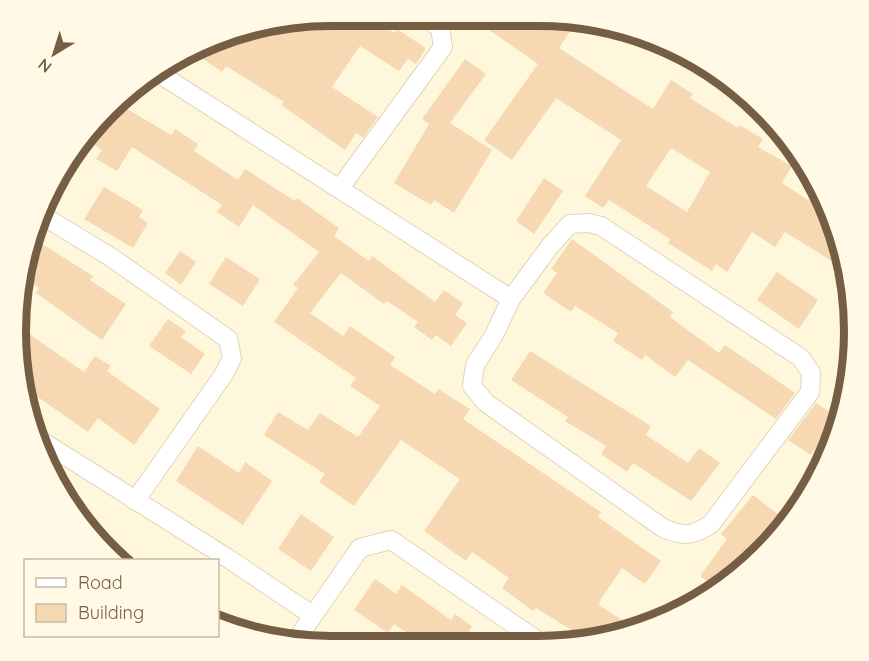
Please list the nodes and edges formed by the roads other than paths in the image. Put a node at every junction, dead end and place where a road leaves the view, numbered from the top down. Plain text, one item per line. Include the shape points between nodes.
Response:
1 (437, 26) edge
2 (163, 76) edge
3 (340, 188) junction
4 (47, 218) edge
5 (511, 299) junction
6 (48, 445) edge
7 (135, 501) junction
8 (312, 615) junction
9 (300, 634) edge
10 (531, 636) edge

1 - 3 street via 443,47
2 - 3 street
3 - 5 street
4 - 7 street via 112,258 228,339 232,358 224,374
5 - 5 street via 475,365 472,386 485,402 663,528 680,536 698,533 711,524 810,392 811,373 801,358 601,226 570,224
6 - 7 street
7 - 8 street
8 - 9 street
8 - 10 street via 360,548 391,540

